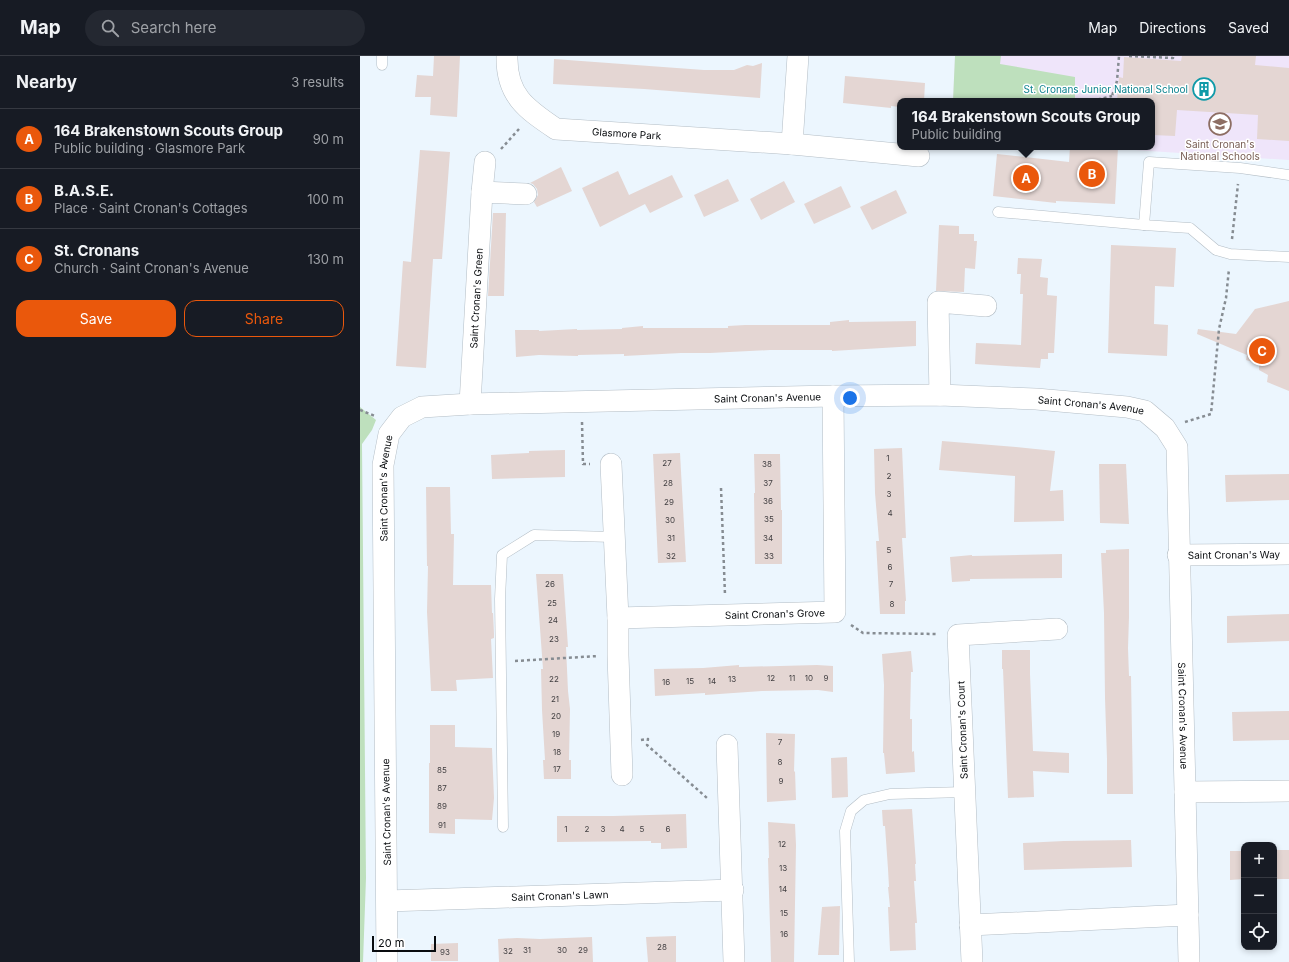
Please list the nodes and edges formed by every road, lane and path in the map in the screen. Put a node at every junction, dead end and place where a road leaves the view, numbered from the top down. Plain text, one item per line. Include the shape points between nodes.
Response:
1 (507, 56) edge
2 (798, 56) edge
3 (1119, 56) edge
4 (1129, 56) edge
5 (1173, 56) edge
6 (1112, 96) joint
7 (1104, 98) edge
8 (532, 113) junction
9 (792, 144) junction
10 (919, 152) edge
11 (485, 162) joint
12 (1240, 168) junction
13 (1289, 175) edge
14 (482, 192) junction
15 (526, 194) dead end
16 (998, 212) dead end
17 (1144, 225) junction
18 (1230, 254) junction
19 (1289, 257) edge
20 (986, 306) dead end
21 (940, 395) junction
22 (833, 396) junction
23 (470, 404) junction
24 (582, 421) dead end
25 (1165, 428) junction
26 (611, 464) joint
27 (721, 488) dead end
28 (614, 537) junction
29 (1289, 554) edge
30 (1178, 555) junction
31 (835, 612) junction
32 (726, 615) junction
33 (618, 618) junction
34 (1057, 629) dead end
35 (958, 635) junction
36 (618, 655) junction
37 (501, 661) junction
38 (621, 743) junction
39 (727, 745) dead end
40 (622, 775) dead end
41 (1289, 791) edge
42 (964, 792) junction
43 (1185, 792) junction
44 (730, 808) junction
45 (503, 828) dead end
46 (733, 890) junction
47 (387, 902) junction
48 (1188, 915) junction
49 (970, 925) junction
50 (387, 962) edge
51 (734, 962) edge
52 (849, 962) edge
53 (972, 962) edge
54 (1189, 962) edge

1 - 8 street, Glasmore Park via 508,74 513,90
2 - 9 street
3 - 6 path via 1117,81
4 - 5 path
6 - 7 path
8 - 9 street, Glasmore Park via 556,129
8 - 11 path via 503,148
9 - 10 street, Glasmore Park
11 - 14 street, Saint Cronan's Green
12 - 13 lane
12 - 17 lane via 1148,162
12 - 18 path
14 - 15 street
14 - 23 street, Saint Cronan's Green
16 - 17 lane
17 - 18 lane via 1190,228 1216,250
18 - 19 lane
18 - 25 path via 1226,298 1219,329 1211,414
20 - 21 street via 938,302
21 - 22 street, Saint Cronan's Avenue
21 - 25 street, Saint Cronan's Avenue via 1036,399 1127,407 1145,411
22 - 23 street, Saint Cronan's Avenue
22 - 31 street, Saint Cronan's Grove
23 - 47 street, Saint Cronan's Avenue via 422,406 402,417 389,434 383,465
24 - 26 path via 584,464
25 - 30 street, Saint Cronan's Avenue via 1177,448
26 - 28 street
27 - 32 path
28 - 33 street
28 - 37 lane via 534,535 502,555
29 - 30 street, Saint Cronan's Way
30 - 43 street, Saint Cronan's Avenue
31 - 32 street, Saint Cronan's Grove
31 - 35 path via 863,634
32 - 33 street, Saint Cronan's Grove
33 - 36 street
34 - 35 street
35 - 42 street, Saint Cronan's Court
36 - 37 path
36 - 38 street
37 - 45 lane
38 - 40 street
38 - 44 path via 648,740 647,746 716,806
39 - 44 street
41 - 43 street
42 - 49 street, Saint Cronan's Court
42 - 52 lane via 890,794 864,800 851,811 845,831
43 - 48 street, Saint Cronan's Avenue
44 - 46 street
46 - 47 street, Saint Cronan's Lawn
46 - 51 street
47 - 50 street, Saint Cronan's Avenue
48 - 49 street
48 - 54 street, Saint Cronan's Avenue
49 - 53 street, Saint Cronan's Court

